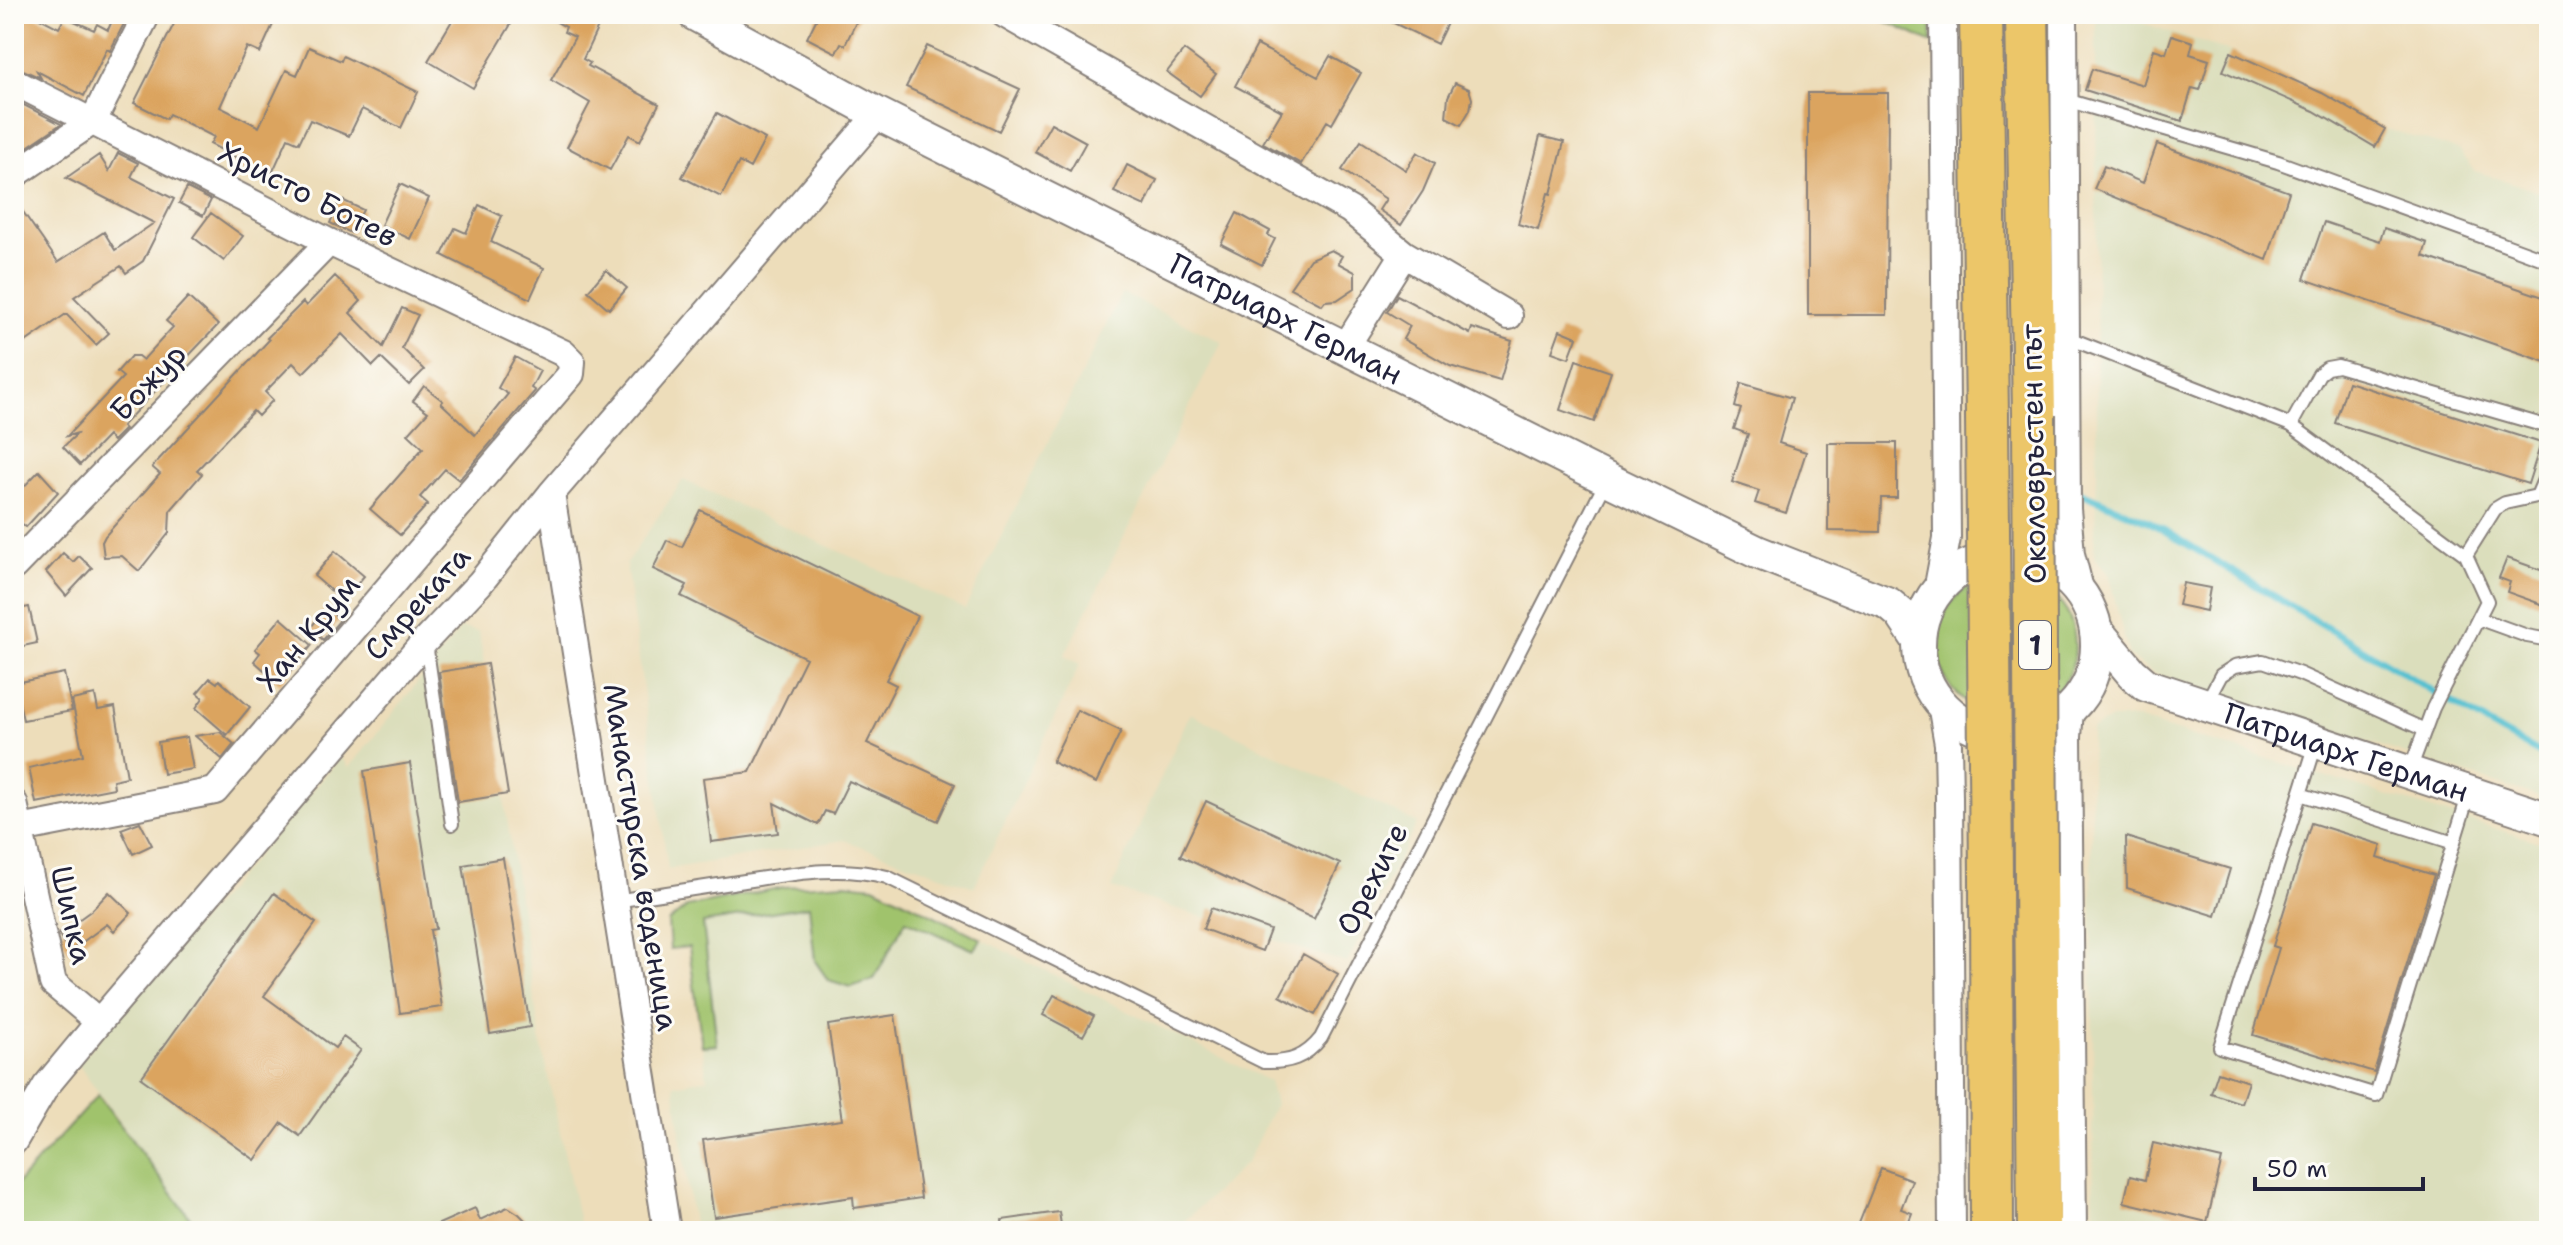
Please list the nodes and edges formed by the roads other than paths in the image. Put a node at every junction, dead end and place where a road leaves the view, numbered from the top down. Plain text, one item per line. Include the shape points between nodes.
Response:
1 (147, 14) edge
2 (694, 14) edge
3 (1004, 14) edge
4 (1943, 14) edge
5 (1981, 14) edge
6 (2027, 14) edge
7 (2064, 14) edge
8 (14, 82) edge
9 (2066, 100) junction
10 (878, 114) junction
11 (93, 121) junction
12 (14, 175) edge
13 (329, 242) junction
14 (1404, 254) junction
15 (2549, 261) edge
16 (1509, 316) dead end
17 (2066, 337) junction
18 (1345, 348) junction
19 (572, 362) joint
20 (2291, 425) junction
21 (2549, 427) edge
22 (2549, 468) edge
23 (1607, 479) junction
24 (551, 494) junction
25 (2466, 555) junction
26 (14, 566) edge
27 (2081, 593) junction
28 (1936, 594) junction
29 (1889, 604) junction
30 (2480, 619) junction
31 (2096, 630) junction
32 (426, 640) junction
33 (2549, 640) edge
34 (1919, 641) junction
35 (2146, 685) junction
36 (1941, 704) junction
37 (2076, 704) junction
38 (2205, 705) junction
39 (2425, 730) junction
40 (2317, 743) junction
41 (2409, 773) junction
42 (2469, 793) junction
43 (2300, 794) junction
44 (14, 803) edge
45 (2549, 819) edge
46 (452, 824) dead end
47 (20, 829) junction
48 (2454, 843) junction
49 (615, 901) junction
50 (99, 1022) junction
51 (14, 1141) edge
52 (667, 1231) edge
53 (1952, 1231) edge
54 (1992, 1231) edge
55 (2039, 1231) edge
56 (2073, 1231) edge

1 - 11 street
2 - 10 street, Патриарх Герман
3 - 14 street via 1350,210
4 - 28 street via 1947,538
5 - 54 highway, Околовръстен път / 1, bridge
6 - 55 highway, Околовръстен път / 1, bridge
7 - 9 street
8 - 11 street, Христо Ботев
9 - 15 lane via 2278,162
9 - 17 street
10 - 18 street, Патриарх Герман
10 - 24 street, Смреката
11 - 12 street
11 - 13 street, Христо Ботев
13 - 19 street, Христо Ботев via 563,353
13 - 26 street, Божур
14 - 16 street
14 - 18 street
17 - 20 lane
17 - 27 street via 2067,509
18 - 23 street, Патриарх Герман
19 - 47 street, Хан Крум via 571,374 215,791
20 - 21 lane via 2319,374 2338,366
20 - 25 lane
22 - 25 lane via 2537,496 2495,509
23 - 29 street, Патриарх Герман via 1757,552
23 - 49 lane, Орехите via 1321,1038 1296,1059 1264,1062 868,872 780,876
24 - 32 street, Смреката
24 - 49 street, Манастирска воденица
25 - 30 lane via 2487,601
27 - 28 street via 2051,567 2011,556 1978,561 1958,571
27 - 31 street
28 - 29 street, Патриарх Герман via 1922,602
28 - 34 street
29 - 34 street, Патриарх Герман
30 - 33 lane
30 - 39 lane
31 - 35 street
31 - 37 street via 2096,659
32 - 46 lane
32 - 50 street, Смреката
34 - 36 street via 1924,674
35 - 37 street
35 - 38 street, Патриарх Герман
36 - 37 street via 1979,730 2010,735 2055,722
36 - 53 street via 1949,797
37 - 56 street via 2068,747
38 - 39 lane via 2221,675 2235,666 2263,661
38 - 40 street, Патриарх Герман
39 - 41 lane
40 - 41 street, Патриарх Герман
40 - 43 lane
41 - 42 street, Патриарх Герман
42 - 45 street, Патриарх Герман
42 - 48 lane
43 - 48 lane
43 - 48 lane via 2220,1047 2376,1095
44 - 47 street, Шипка
47 - 50 street, Шипка via 53,983
49 - 52 street, Манастирска воденица
50 - 51 street, Смреката via 46,1086

